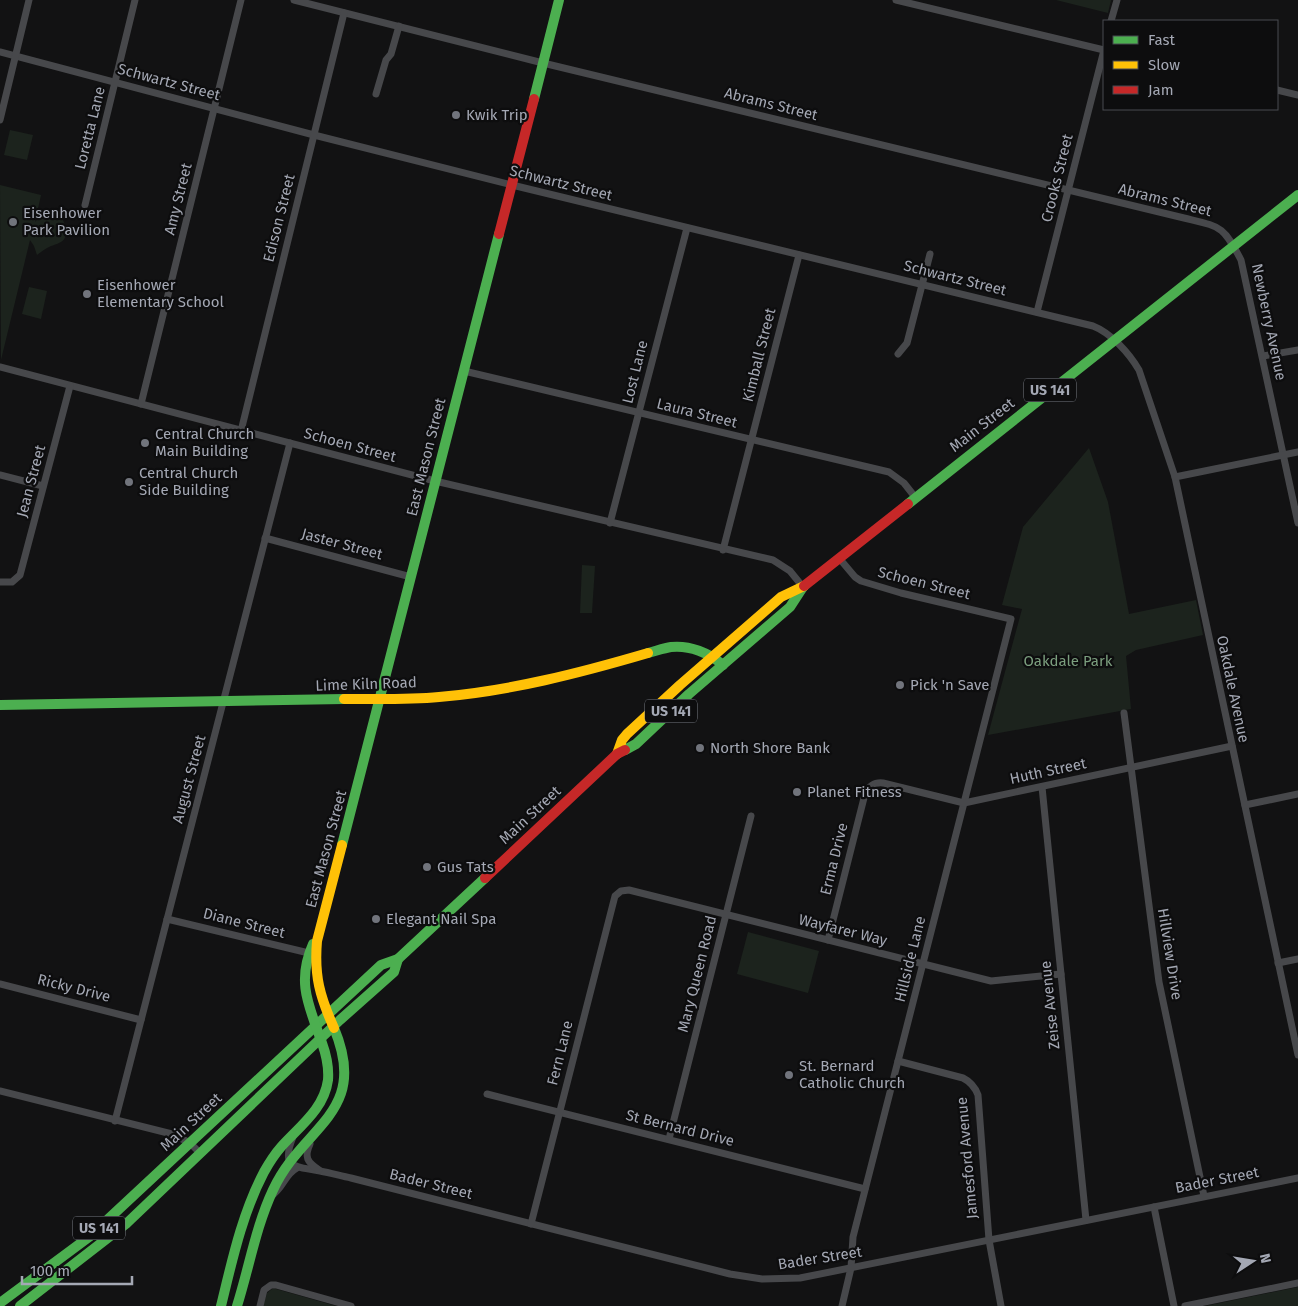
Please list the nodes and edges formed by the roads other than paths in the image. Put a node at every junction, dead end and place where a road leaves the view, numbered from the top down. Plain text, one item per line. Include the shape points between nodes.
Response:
1 (29, 0) edge
2 (135, 0) edge
3 (241, 0) edge
4 (294, 0) edge
5 (559, 0) edge
6 (896, 0) edge
7 (1117, 0) edge
8 (344, 12) junction
9 (1112, 20) edge
10 (399, 26) junction
11 (1103, 50) edge
12 (0, 52) edge
13 (1103, 54) edge
14 (15, 56) junction
15 (543, 63) junction
16 (115, 82) junction
17 (1278, 90) edge
18 (376, 94) dead end
19 (1298, 95) edge
20 (214, 109) junction
21 (0, 120) edge
22 (314, 135) junction
23 (512, 185) junction
24 (1068, 190) junction
25 (1298, 195) edge
26 (85, 205) dead end
27 (687, 228) junction
28 (1234, 246) junction
29 (930, 254) dead end
30 (799, 255) junction
31 (922, 285) junction
32 (1037, 312) junction
33 (1114, 340) junction
34 (1298, 350) edge
35 (898, 354) dead end
36 (1263, 356) junction
37 (0, 367) edge
38 (464, 371) junction
39 (70, 386) junction
40 (141, 404) junction
41 (639, 413) junction
42 (241, 431) junction
43 (751, 440) junction
44 (290, 443) junction
45 (1298, 452) edge
46 (1284, 455) junction
47 (0, 475) edge
48 (1174, 477) junction
49 (435, 481) junction
50 (43, 486) junction
51 (915, 497) junction
52 (610, 523) junction
53 (1298, 523) edge
54 (265, 538) junction
55 (723, 550) junction
56 (839, 558) junction
57 (411, 577) junction
58 (0, 582) edge
59 (803, 587) junction
60 (1011, 619) joint
61 (713, 656) junction
62 (723, 666) junction
63 (381, 699) junction
64 (223, 702) junction
65 (0, 705) edge
66 (1124, 713) dead end
67 (1232, 746) junction
68 (617, 754) junction
69 (1131, 768) junction
70 (871, 786) joint
71 (1042, 787) junction
72 (1298, 794) edge
73 (964, 803) junction
74 (1245, 806) junction
75 (751, 816) dead end
76 (621, 891) joint
77 (726, 915) junction
78 (167, 919) junction
79 (828, 940) junction
80 (312, 954) junction
81 (398, 960) junction
82 (1298, 960) edge
83 (1278, 963) junction
84 (923, 964) junction
85 (1061, 974) junction
86 (0, 984) edge
87 (328, 1014) junction
88 (141, 1020) junction
89 (316, 1026) junction
90 (334, 1026) junction
91 (320, 1039) junction
92 (1298, 1055) edge
93 (898, 1061) junction
94 (0, 1091) edge
95 (487, 1094) dead end
96 (559, 1112) junction
97 (115, 1121) junction
98 (296, 1131) junction
99 (314, 1134) junction
100 (669, 1140) junction
101 (190, 1143) junction
102 (200, 1153) junction
103 (294, 1165) junction
104 (321, 1171) junction
105 (1298, 1178) edge
106 (865, 1188) junction
107 (1204, 1196) junction
108 (1154, 1206) junction
109 (1086, 1220) junction
110 (531, 1224) junction
111 (989, 1240) junction
112 (851, 1268) junction
113 (1298, 1283) edge
114 (0, 1303) edge
115 (20, 1306) edge
116 (220, 1306) edge
117 (237, 1306) edge
118 (260, 1306) edge
119 (351, 1306) edge
120 (842, 1306) edge
121 (1001, 1306) edge
122 (1174, 1306) edge
123 (1184, 1306) edge

1 - 14 street
2 - 16 street, Loretta Lane
3 - 20 street, Amy Street
4 - 8 street, Abrams Street
5 - 15 main road, East Mason Street
6 - 11 street
7 - 9 street
8 - 10 street, Abrams Street
8 - 22 street, Edison Street
10 - 15 street, Abrams Street
10 - 18 street
12 - 14 street, Schwartz Street
13 - 24 street, Crooks Street
14 - 16 street, Schwartz Street
14 - 21 street
15 - 23 main road, East Mason Street
15 - 24 street, Abrams Street
16 - 20 street, Schwartz Street
16 - 26 street, Loretta Lane
17 - 19 street
20 - 22 street, Schwartz Street
20 - 40 street, Amy Street
22 - 23 street, Schwartz Street
22 - 42 street, Edison Street
23 - 27 street, Schwartz Street
23 - 38 main road, East Mason Street
24 - 28 street, Abrams Street via 1211,225 1225,233
24 - 32 street, Crooks Street
25 - 28 main road, Main Street / US 141
27 - 30 street, Schwartz Street
27 - 41 street, Lost Lane
28 - 33 main road, Main Street / US 141
28 - 36 street, Newberry Avenue via 1241,260
29 - 31 street
30 - 31 street, Schwartz Street
30 - 43 street, Kimball Street
31 - 32 street, Schwartz Street
31 - 35 street via 907,343
32 - 33 street, Schwartz Street via 1093,326
33 - 48 street, Oakdale Avenue via 1140,370
33 - 51 main road, Main Street / US 141
34 - 36 street
36 - 46 street, Newberry Avenue
37 - 39 street, Schoen Street
38 - 41 street, Laura Street
38 - 49 main road, East Mason Street
39 - 40 street, Schoen Street
39 - 50 street, Jean Street
40 - 42 street, Schoen Street
41 - 43 street, Laura Street
41 - 52 street, Lost Lane
42 - 44 street, Schoen Street
43 - 51 street, Laura Street via 888,472 904,483
43 - 55 street, Kimball Street
44 - 49 street, Schoen Street
44 - 54 street, August Street
45 - 46 street
46 - 48 street
46 - 53 street, Newberry Avenue
47 - 50 street
48 - 67 street, Oakdale Avenue
49 - 52 street, Schoen Street
49 - 57 main road, East Mason Street
50 - 58 street, Jean Street via 20,575 15,581
51 - 56 main road, Main Street / US 141
52 - 55 street, Schoen Street
54 - 57 street, Jaster Street
54 - 64 street, August Street
55 - 59 street, Schoen Street via 773,560 790,571
56 - 59 main road, Main Street / US 141
56 - 60 street, Schoen Street via 861,581
57 - 63 main road, East Mason Street
59 - 61 main road, Main Street / US 141 via 782,596
59 - 62 main road, Main Street / US 141 via 790,607
60 - 73 street, Hillside Lane
61 - 62 main road, Lime Kiln Road
61 - 63 main road, Lime Kiln Road via 688,648 671,647 528,684 439,696
61 - 68 main road, Main Street / US 141 via 625,736
62 - 68 main road, Main Street / US 141 via 636,744
63 - 64 main road, Lime Kiln Road
63 - 80 main road, East Mason Street
64 - 65 main road, Lime Kiln Road
64 - 78 street, August Street
66 - 69 street, Hillview Drive
67 - 69 street, Huth Street
67 - 74 street, Oakdale Avenue
68 - 81 main road, Main Street / US 141
69 - 71 street, Huth Street
69 - 107 street, Hillview Drive via 1159,982
70 - 73 street, Huth Street via 883,783
70 - 79 street, Erma Drive via 865,794
71 - 73 street, Huth Street
71 - 85 street, Zeise Avenue
72 - 74 street
73 - 84 street, Hillside Lane
74 - 83 street, Oakdale Avenue
75 - 77 street, Mary Queen Road
76 - 77 street, Wayfarer Way via 629,890
76 - 96 street, Fern Lane via 615,896
77 - 79 street, Wayfarer Way
77 - 100 street, Mary Queen Road
78 - 80 street, Diane Street
78 - 88 street, August Street
79 - 84 street, Wayfarer Way
80 - 87 main road, East Mason Street via 317,985
80 - 89 main road, East Mason Street via 304,981
81 - 87 main road, Main Street / US 141 via 381,965
81 - 90 main road, Main Street / US 141 via 394,972
82 - 83 street
83 - 92 street, Oakdale Avenue
84 - 85 street, Wayfarer Way via 991,981
84 - 93 street, Hillside Lane
85 - 109 street, Zeise Avenue
86 - 88 street, Ricky Drive
87 - 89 main road, Main Street / US 141
87 - 90 main road, East Mason Street
88 - 97 street, August Street
89 - 91 main road, East Mason Street
89 - 101 main road, Main Street / US 141
90 - 91 main road, Main Street / US 141
90 - 99 main road, East Mason Street via 344,1057 345,1080 337,1104
91 - 98 main road, East Mason Street via 328,1060 326,1093
91 - 102 main road, Main Street / US 141
93 - 106 street, Hillside Lane
93 - 111 street, Jamesford Avenue via 963,1078 976,1090
94 - 97 street
95 - 96 street, St Bernard Drive
96 - 100 street, St Bernard Drive
96 - 110 street, Fern Lane
97 - 101 street via 172,1134
98 - 103 street via 287,1151
98 - 116 main road, East Mason Street via 275,1155 258,1186
99 - 103 main road, East Mason Street
99 - 104 street via 306,1152 311,1165
100 - 106 street, St Bernard Drive
101 - 102 street
101 - 114 main road, Main Street / US 141 via 89,1237
102 - 115 main road, Main Street / US 141 via 127,1223
103 - 104 street, Bader Street
103 - 117 main road, East Mason Street via 279,1177 270,1197
104 - 110 street, Bader Street
105 - 107 street, Bader Street
106 - 112 street, Hillside Lane via 853,1237
107 - 108 street, Bader Street
108 - 109 street, Bader Street
108 - 122 street
109 - 111 street, Bader Street
110 - 112 street, Bader Street via 743,1277 800,1278
111 - 112 street, Bader Street
111 - 121 street, Jamesford Avenue
112 - 120 street, Hillside Lane
113 - 123 street
118 - 119 street via 264,1290 276,1285

